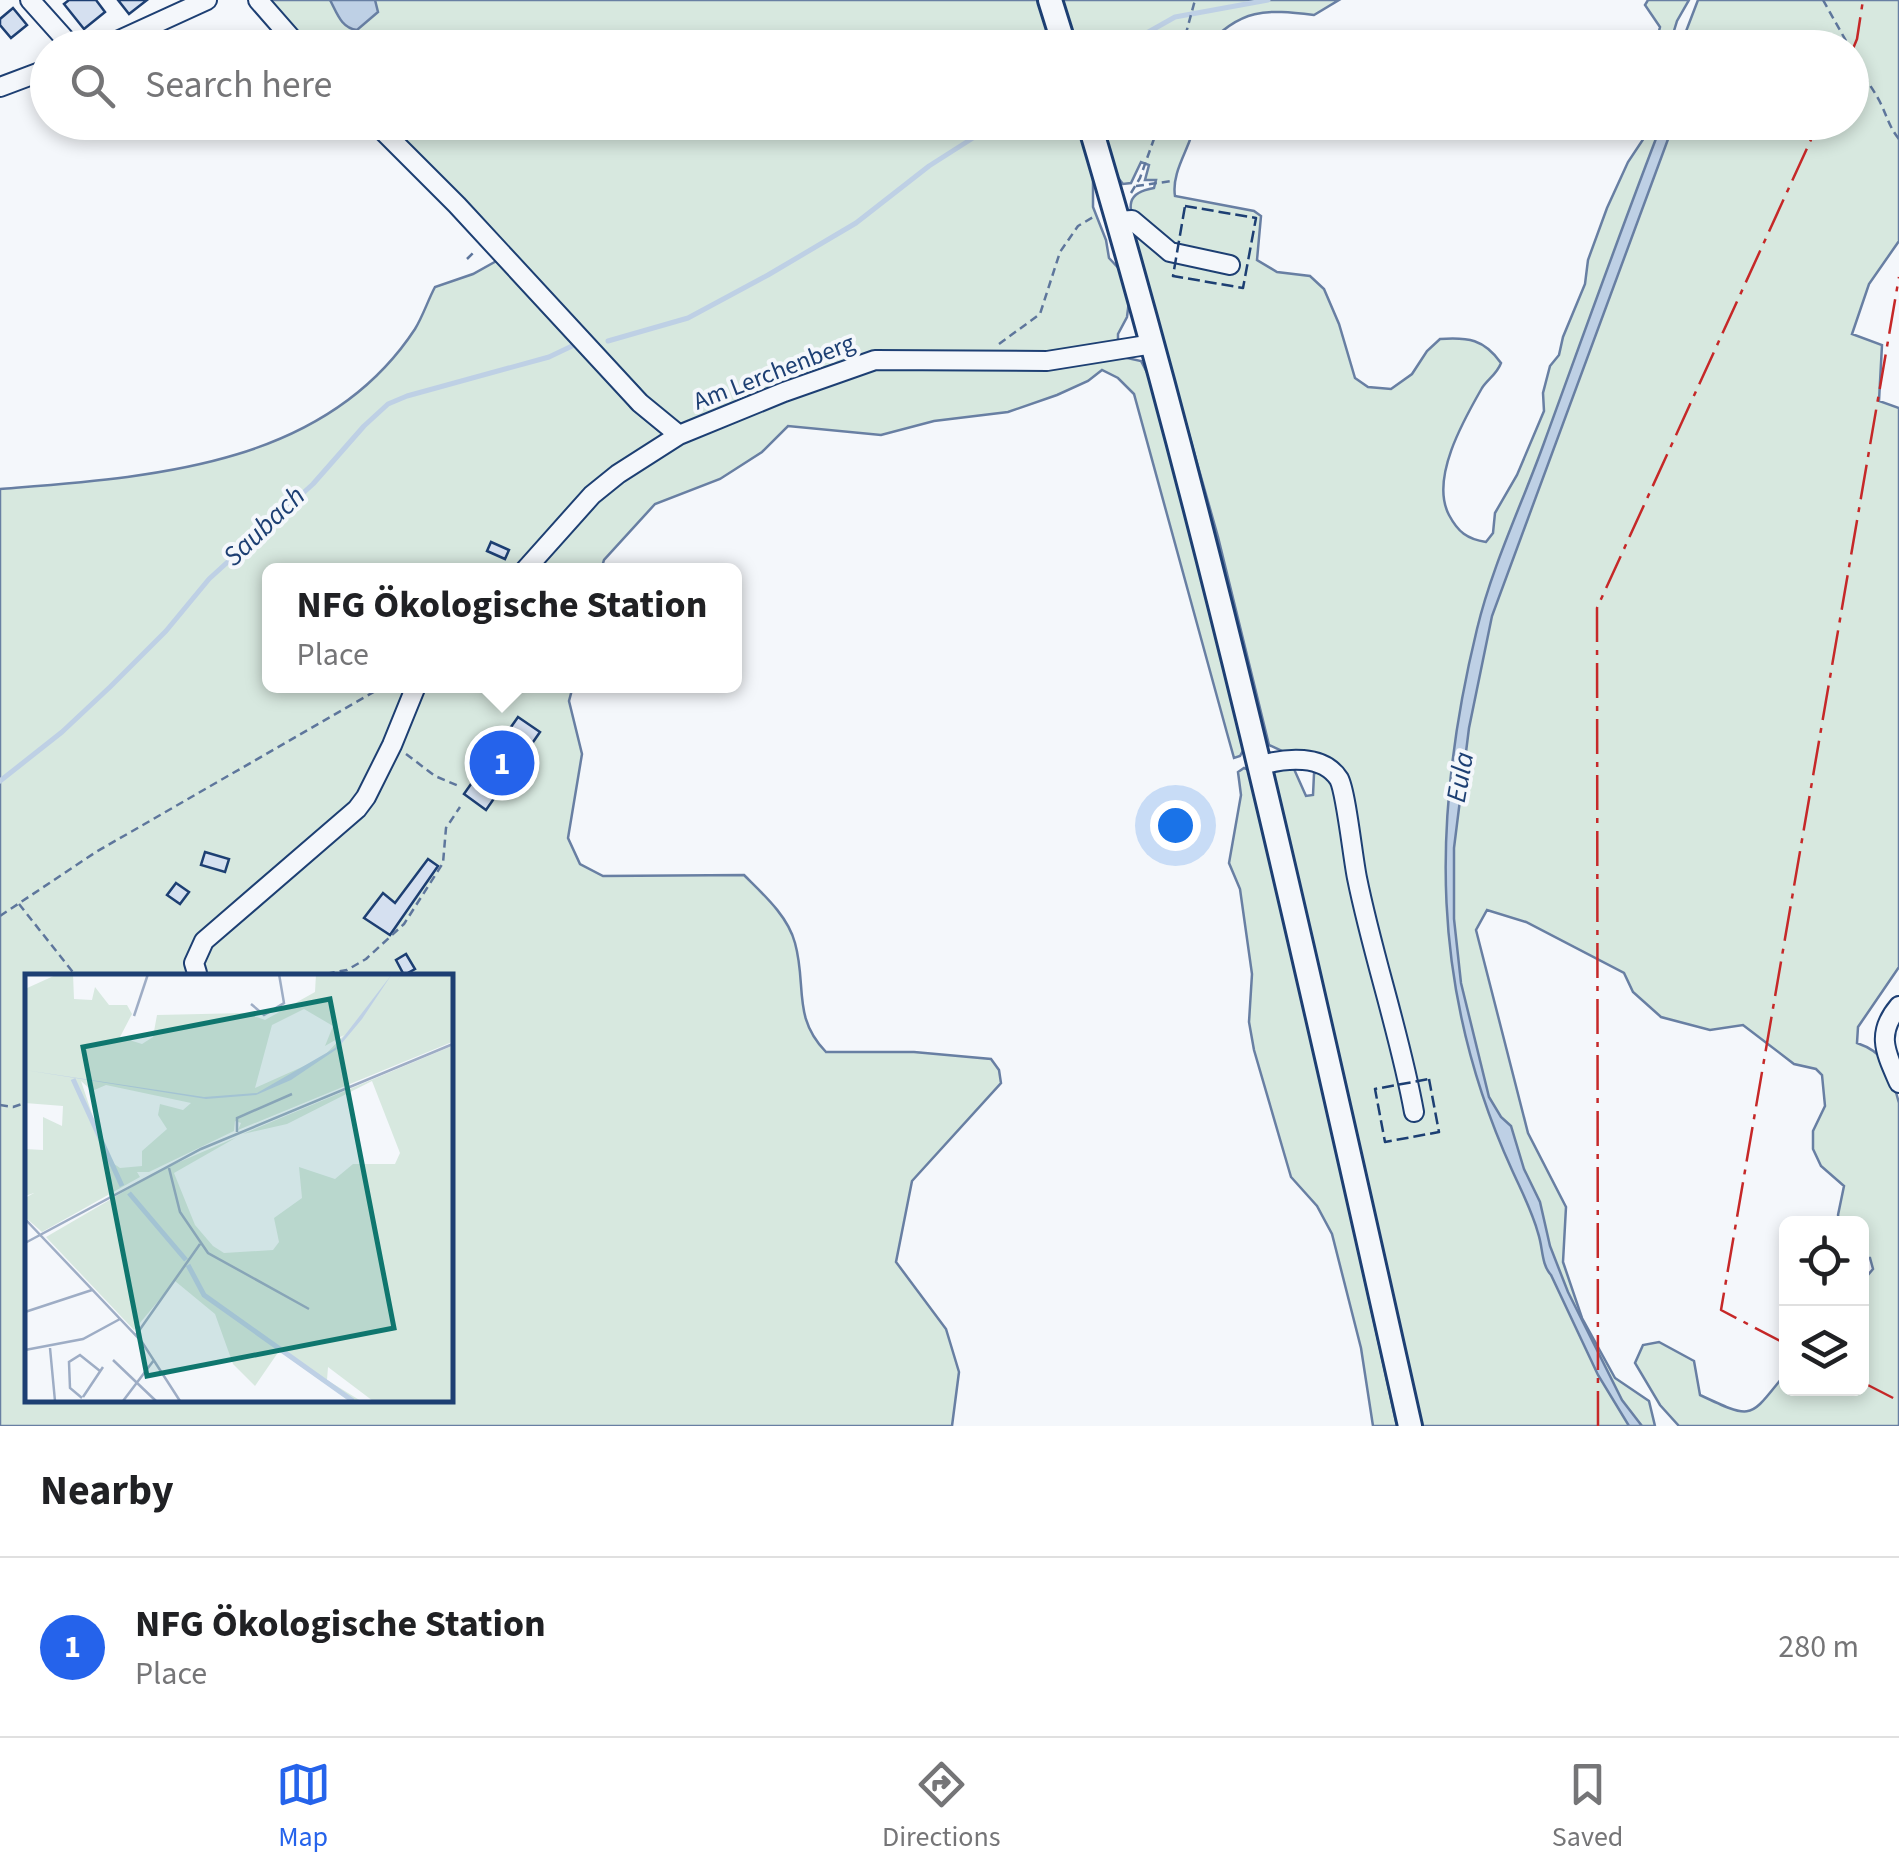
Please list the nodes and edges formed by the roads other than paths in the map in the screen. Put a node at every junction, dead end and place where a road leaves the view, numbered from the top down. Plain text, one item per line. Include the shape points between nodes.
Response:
1 (30, 0) edge
2 (207, 0) edge
3 (258, 0) edge
4 (1050, 0) edge
5 (57, 30) edge
6 (141, 30) edge
7 (284, 30) edge
8 (1059, 30) edge
9 (30, 76) edge
10 (0, 87) edge
11 (391, 140) edge
12 (1094, 140) edge
13 (1116, 213) junction
14 (1230, 264) dead end
15 (1153, 344) junction
16 (680, 435) junction
17 (531, 563) edge
18 (413, 693) edge
19 (1261, 765) junction
20 (198, 973) dead end
21 (1899, 1006) edge
22 (1899, 1083) edge
23 (1414, 1112) dead end
24 (1410, 1426) edge

1 - 5 street
2 - 6 street
3 - 7 street
4 - 8 main road
9 - 10 street
11 - 16 street via 640,403
12 - 13 main road
13 - 14 street via 1177,254
13 - 15 main road
15 - 16 street, Am Lerchenberg via 1047,361 876,360
15 - 19 main road
16 - 17 street, Am Lerchenberg via 592,495
18 - 20 street via 357,808 204,941 194,963
19 - 23 street via 1316,762 1340,780
19 - 24 main road
21 - 22 street via 1876,1040

